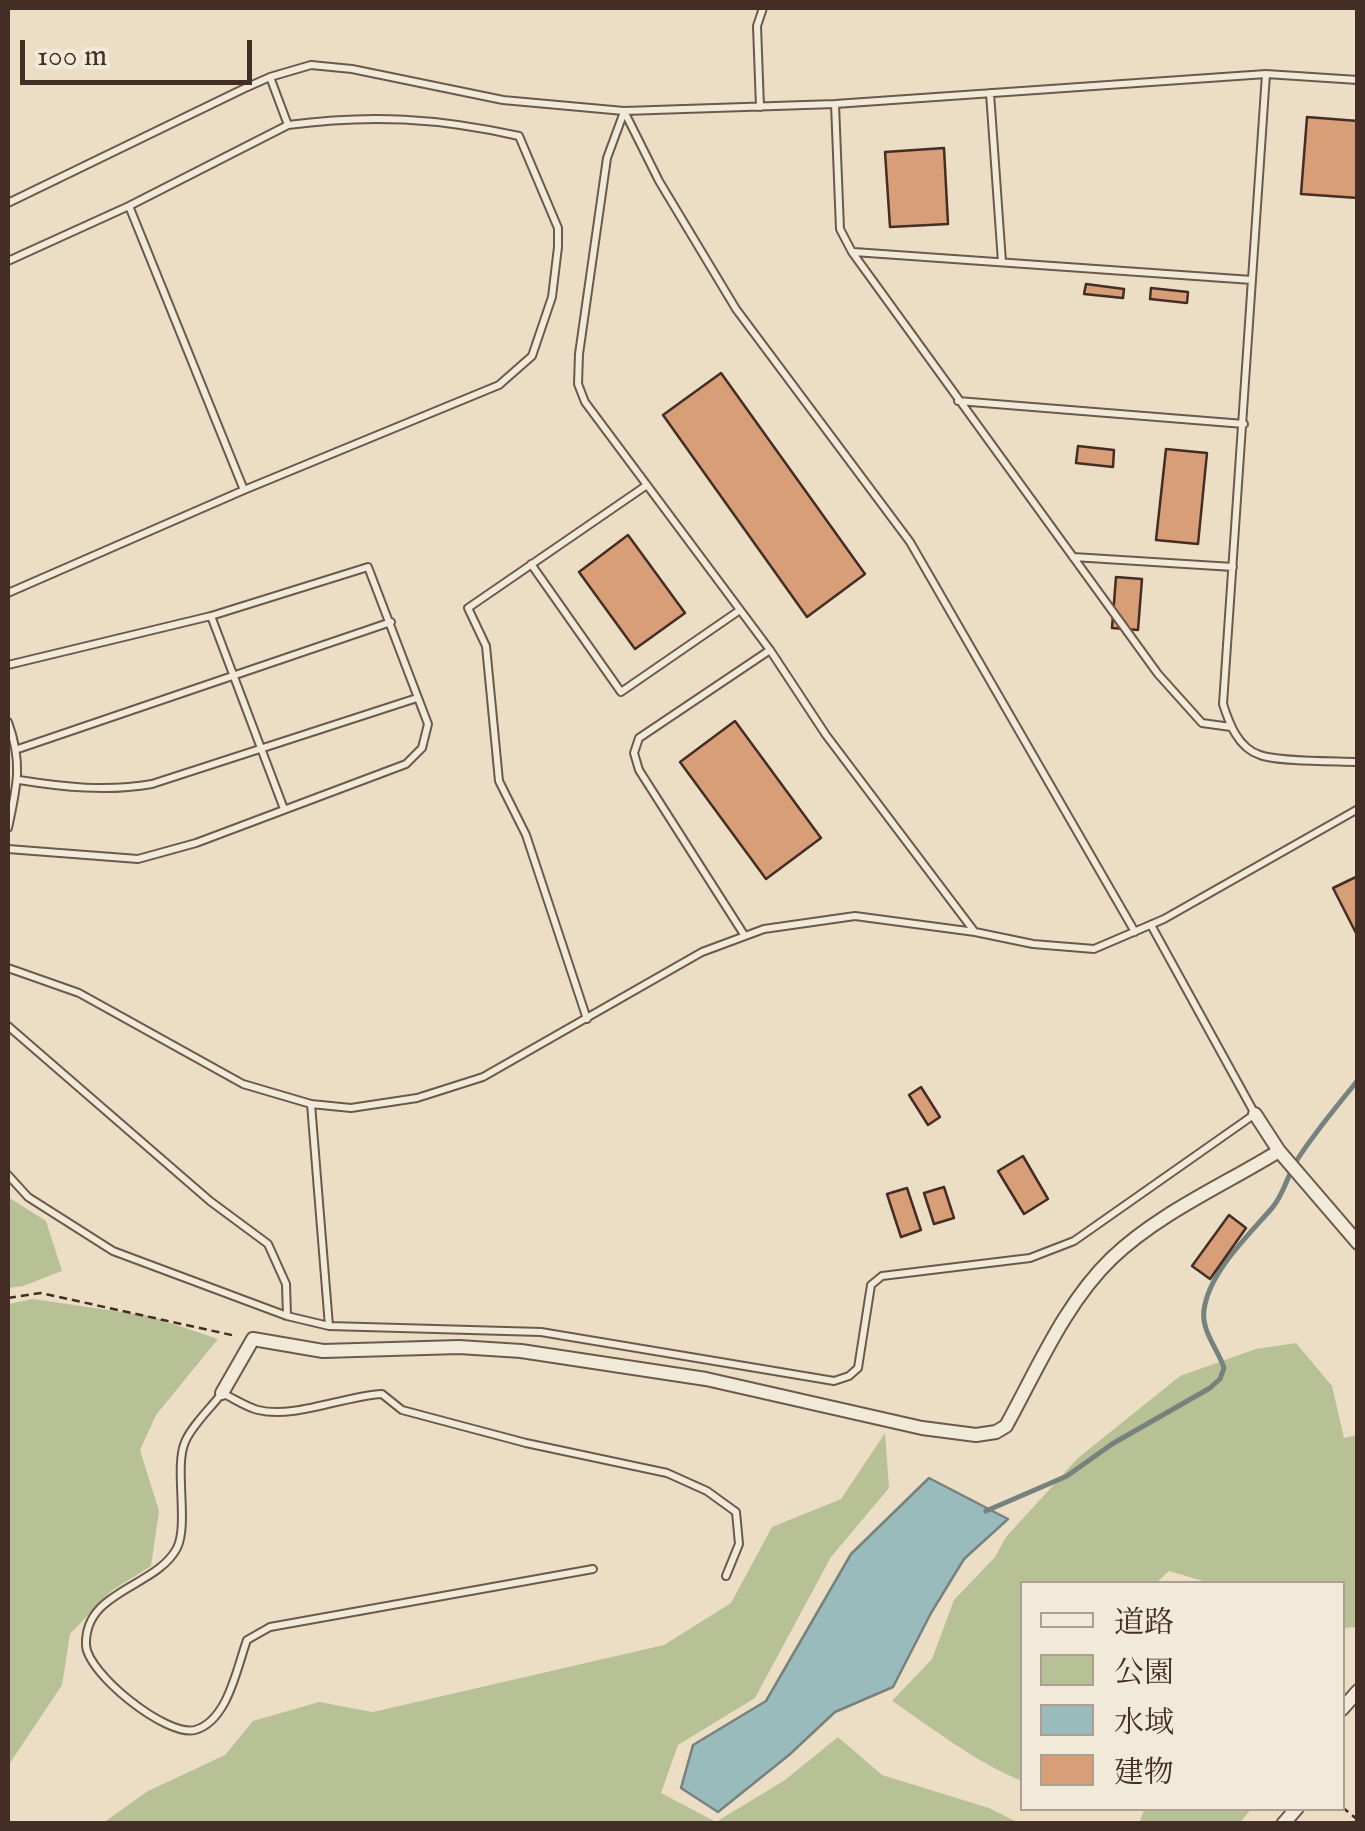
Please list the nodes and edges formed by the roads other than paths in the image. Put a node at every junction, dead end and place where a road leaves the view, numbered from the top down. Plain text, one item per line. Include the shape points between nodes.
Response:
1 (762, 8) edge
2 (1266, 74) junction
3 (270, 77) junction
4 (1358, 80) edge
5 (990, 93) junction
6 (835, 104) junction
7 (760, 106) junction
8 (624, 111) junction
9 (288, 125) junction
10 (8, 203) edge
11 (129, 206) junction
12 (852, 252) junction
13 (8, 261) edge
14 (1002, 262) junction
15 (1252, 280) junction
16 (958, 401) junction
17 (1244, 424) junction
18 (646, 484) junction
19 (244, 490) junction
20 (1072, 556) junction
21 (531, 564) junction
22 (1233, 567) junction
23 (8, 593) edge
24 (740, 610) junction
25 (212, 616) junction
26 (390, 622) junction
27 (770, 650) junction
28 (8, 664) edge
29 (234, 673) junction
30 (417, 698) junction
31 (8, 722) edge
32 (1231, 728) junction
33 (262, 748) junction
34 (18, 749) junction
35 (1358, 762) edge
36 (19, 780) junction
37 (284, 809) junction
38 (1356, 813) edge
39 (8, 828) edge
40 (8, 849) edge
41 (1151, 925) junction
42 (975, 932) junction
43 (1135, 932) junction
44 (744, 934) junction
45 (8, 968) edge
46 (587, 1019) junction
47 (8, 1026) edge
48 (311, 1104) junction
49 (1254, 1114) junction
50 (1279, 1152) junction
51 (8, 1175) edge
52 (1358, 1243) edge
53 (287, 1316) junction
54 (330, 1326) junction
55 (222, 1393) junction
56 (593, 1569) dead end
57 (726, 1576) dead end

1 - 7 lane
2 - 4 lane
2 - 5 lane
2 - 15 lane
3 - 8 lane via 311,66 352,69 502,100
3 - 9 lane
3 - 10 lane
5 - 6 lane
5 - 14 lane
6 - 7 lane
6 - 12 lane via 840,229
7 - 8 lane
8 - 18 lane via 606,158 578,384
8 - 43 lane via 736,309 910,542
9 - 11 lane
9 - 19 lane via 345,118 447,120 519,136 558,228 556,264 532,356 499,384
11 - 13 lane
11 - 19 lane
12 - 14 lane
12 - 16 lane
14 - 15 lane
15 - 17 lane
16 - 17 lane
16 - 20 lane
17 - 22 lane
18 - 21 lane
18 - 24 lane
19 - 23 lane
20 - 22 lane
20 - 32 lane via 1190,714 1202,724
21 - 24 lane via 621,692
21 - 46 lane via 468,608 486,646 499,781 526,835
22 - 32 lane via 1223,704
24 - 27 lane
25 - 26 lane via 368,567
25 - 28 lane
25 - 29 lane
26 - 29 lane
26 - 30 lane
27 - 42 lane
27 - 44 lane via 639,738 634,754
29 - 33 lane
29 - 34 lane
30 - 33 lane
30 - 37 lane via 428,724 422,748 406,764
31 - 34 lane
32 - 35 lane via 1258,755
33 - 36 lane via 126,789
33 - 37 lane
34 - 36 lane
36 - 39 lane
37 - 40 lane via 138,860
38 - 41 lane
41 - 43 lane
41 - 49 lane
42 - 43 lane via 1094,949
42 - 44 lane via 855,916
44 - 46 lane
45 - 48 lane via 79,993 243,1084
46 - 48 lane via 483,1077 417,1098 350,1108
47 - 53 lane via 268,1244 286,1284
48 - 54 lane
49 - 50 street
49 - 54 lane via 1074,1241 1030,1258 882,1276 871,1285 858,1368 834,1381 540,1332
50 - 52 street
50 - 55 street via 1146,1228 1110,1260 1069,1312 1006,1426 987,1434 922,1428 706,1380 459,1347 322,1351 253,1340
51 - 53 lane via 28,1197 113,1251
53 - 54 lane
55 - 56 lane via 184,1443 178,1546 165,1564 92,1617 86,1643 90,1661 148,1716 197,1730 221,1710 247,1640 270,1627
55 - 57 lane via 258,1410 382,1394 402,1410 667,1474 736,1512 738,1544

